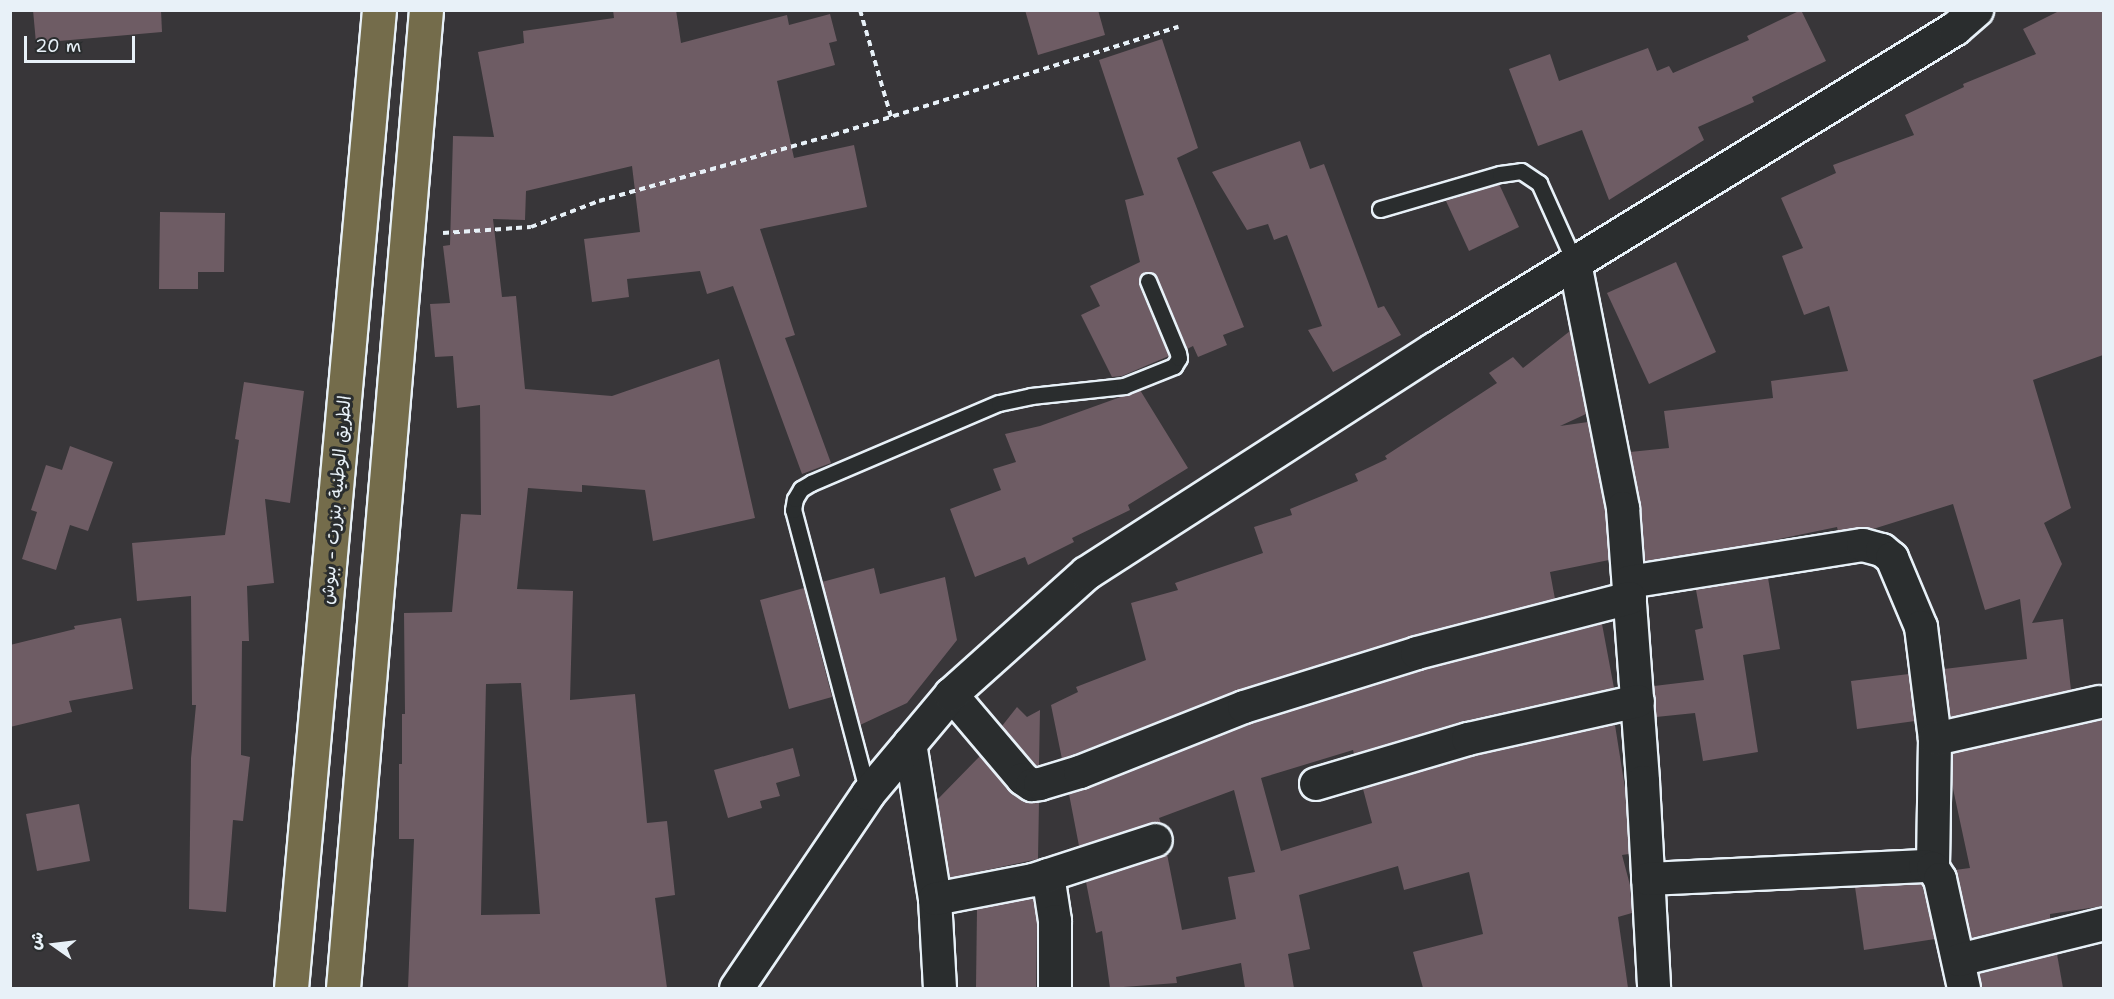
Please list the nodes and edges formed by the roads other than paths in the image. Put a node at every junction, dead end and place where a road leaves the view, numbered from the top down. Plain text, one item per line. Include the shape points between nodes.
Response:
1 (379, 10) edge
2 (426, 10) edge
3 (1976, 10) edge
4 (1380, 209) dead end
5 (1575, 263) junction
6 (1148, 281) dead end
7 (1629, 590) junction
8 (951, 694) junction
9 (1638, 701) junction
10 (2099, 702) dead end
11 (1935, 739) junction
12 (910, 742) junction
13 (1316, 784) dead end
14 (868, 793) junction
15 (1155, 840) dead end
16 (1933, 868) junction
17 (1048, 875) junction
18 (1648, 879) junction
19 (935, 898) junction
20 (2103, 924) edge
21 (1962, 974) edge
22 (291, 988) edge
23 (343, 988) edge
24 (736, 988) edge
25 (940, 988) edge
26 (1055, 988) edge
27 (1654, 988) edge

1 - 22 main road, الطريق الوطنية بنزرت - ببوش
2 - 23 main road
3 - 5 street via 1955,28
4 - 5 lane via 1521,171 1539,183
5 - 7 street via 1623,508
5 - 8 street via 1086,573
6 - 14 lane via 1178,353 1174,366 1124,386 999,403 811,483 795,499 793,510
7 - 8 street via 1254,703 1040,784 1023,779
7 - 9 street
7 - 11 street via 1863,545 1882,550 1892,558 1902,576 1921,627
8 - 12 street
9 - 13 street via 1468,739
9 - 18 street
10 - 11 street
11 - 16 street
12 - 14 street
12 - 19 street
14 - 24 street
15 - 17 street
16 - 18 street
16 - 21 street via 1940,879
17 - 19 street
17 - 26 street via 1055,921
18 - 27 street
19 - 25 street
20 - 21 street

